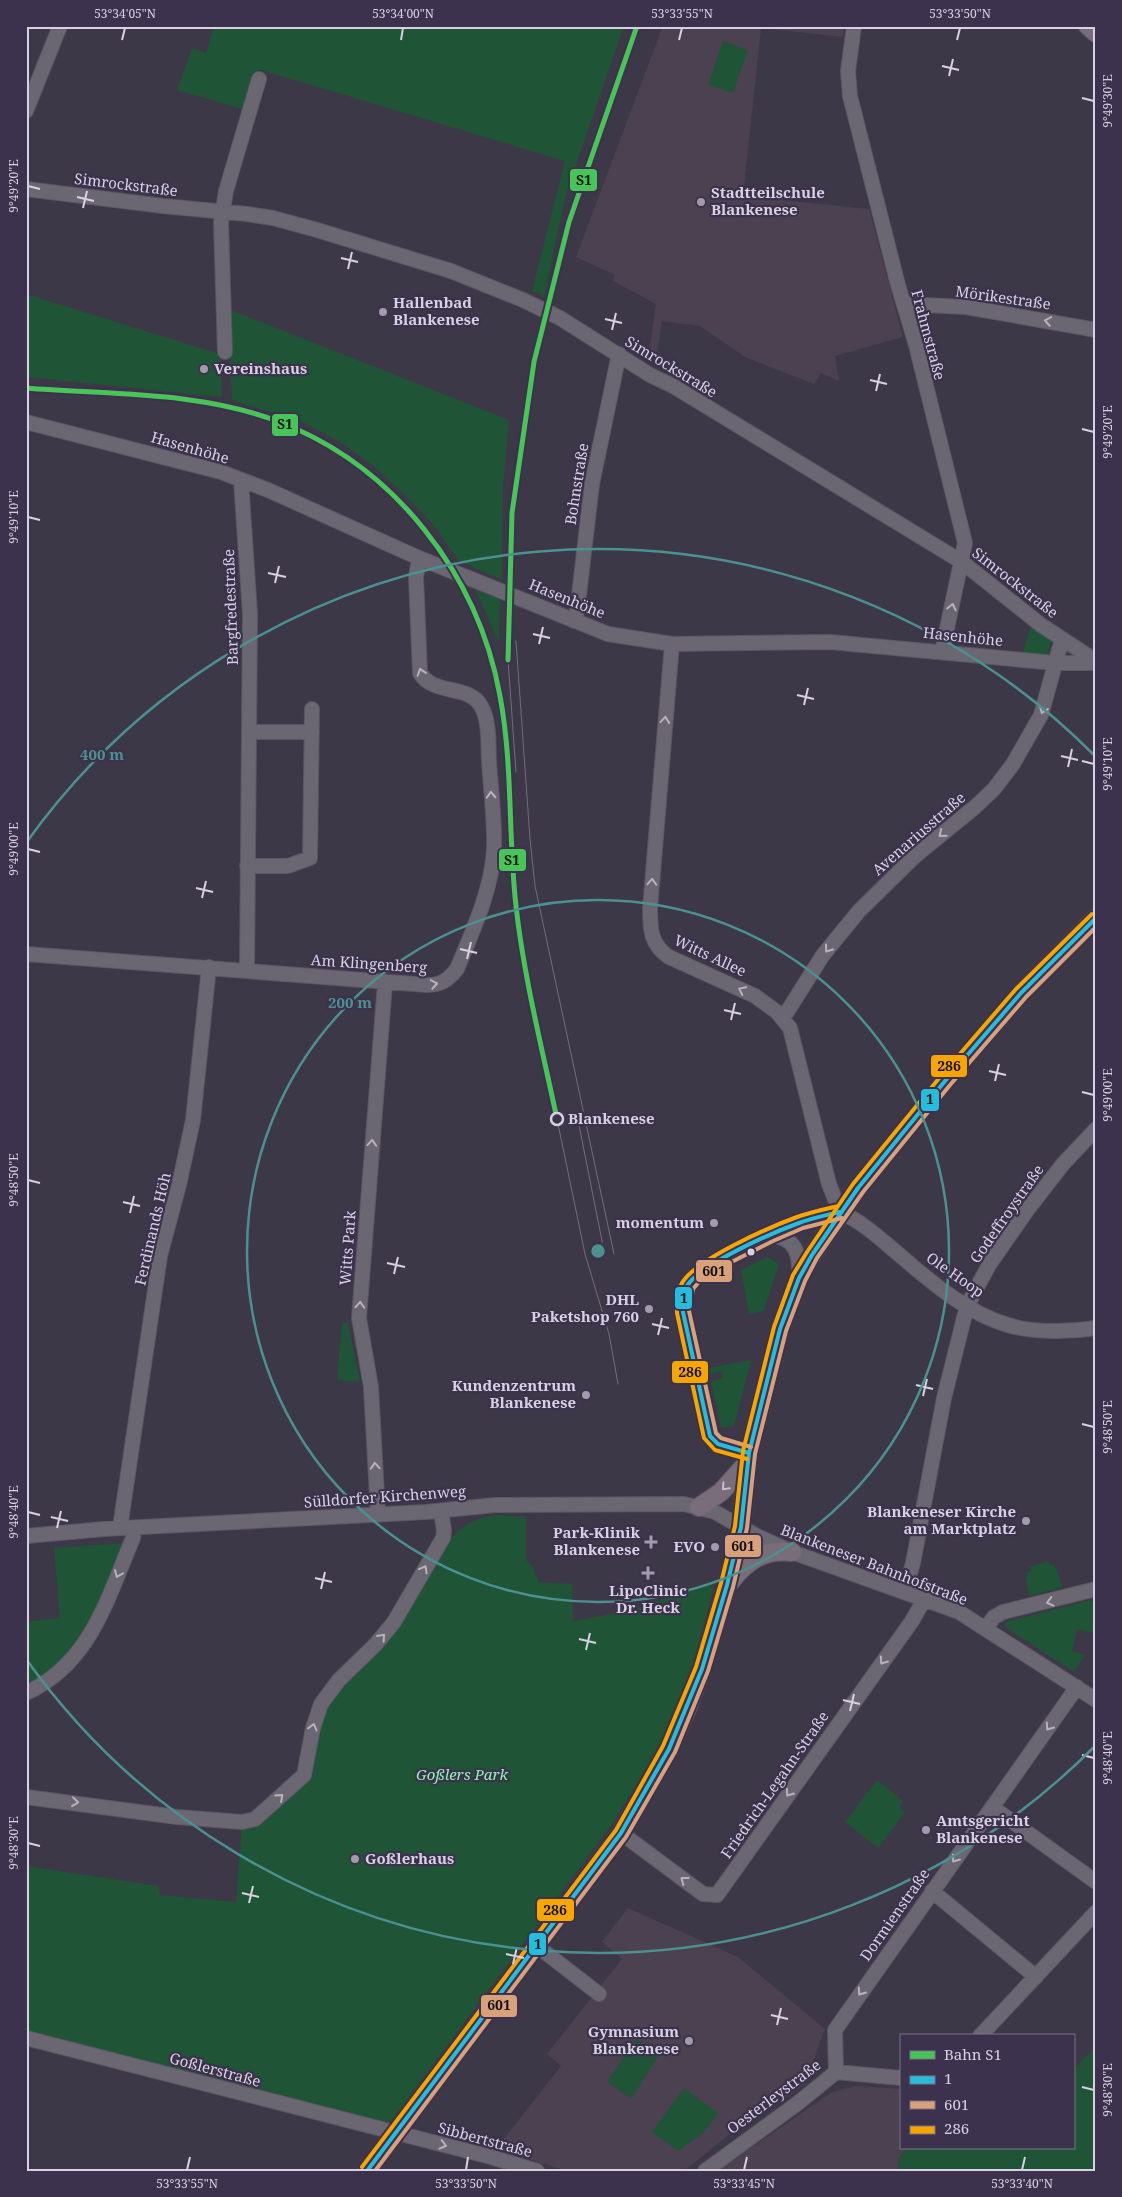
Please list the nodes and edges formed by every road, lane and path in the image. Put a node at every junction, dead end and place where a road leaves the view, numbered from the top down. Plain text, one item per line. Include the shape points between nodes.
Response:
1 (60, 26) edge
2 (854, 26) edge
3 (1088, 26) edge
4 (1096, 33) edge
5 (259, 79) dead end
6 (26, 111) edge
7 (26, 188) edge
8 (222, 211) junction
9 (904, 304) junction
10 (1096, 330) edge
11 (225, 352) dead end
12 (619, 354) junction
13 (26, 422) edge
14 (241, 480) junction
15 (419, 558) junction
16 (962, 562) junction
17 (574, 621) junction
18 (1062, 639) junction
19 (672, 644) junction
20 (942, 652) junction
21 (1096, 662) edge
22 (1055, 663) junction
23 (312, 709) dead end
24 (249, 732) junction
25 (312, 732) junction
26 (247, 866) junction
27 (1096, 918) edge
28 (26, 954) edge
29 (209, 967) junction
30 (247, 970) junction
31 (385, 982) junction
32 (782, 1017) junction
33 (1096, 1129) edge
34 (840, 1212) junction
35 (770, 1235) junction
36 (799, 1278) junction
37 (967, 1306) junction
38 (1096, 1328) edge
39 (748, 1457) junction
40 (699, 1507) junction
41 (441, 1511) junction
42 (378, 1514) junction
43 (741, 1527) junction
44 (127, 1528) junction
45 (26, 1536) edge
46 (792, 1552) junction
47 (727, 1585) junction
48 (1096, 1589) edge
49 (905, 1591) junction
50 (925, 1598) junction
51 (986, 1628) junction
52 (1077, 1687) junction
53 (26, 1693) edge
54 (1096, 1700) edge
55 (26, 1797) edge
56 (992, 1807) junction
57 (621, 1833) junction
58 (1096, 1882) edge
59 (932, 1891) junction
60 (1096, 1912) edge
61 (537, 1946) junction
62 (1036, 1977) junction
63 (599, 1994) dead end
64 (982, 2034) edge
65 (26, 2038) edge
66 (836, 2072) junction
67 (900, 2078) edge
68 (395, 2134) junction
69 (367, 2171) edge
70 (537, 2171) edge
71 (704, 2171) edge

1 - 6 street
2 - 9 street, Frahmstraße via 848,71 850,96
3 - 4 main road
5 - 8 street
7 - 8 street, Simrockstraße
8 - 11 street
8 - 12 street, Simrockstraße via 282,220 459,274 560,318
10 -> 9 street, Mörikestraße via 966,307
9 - 16 street, Frahmstraße via 965,543
12 - 16 street, Simrockstraße
12 - 17 street, Bohnstraße via 592,484
13 - 14 street, Hasenhöhe via 221,472
14 - 15 street, Hasenhöhe
14 - 24 street, Bargfredestraße via 250,607
15 - 17 street, Hasenhöhe
31 -> 15 street, Am Klingenberg via 433,985 450,977 457,969 483,906 494,848 488,738 482,707 469,695 430,684 420,673 416,576
16 - 18 street, Simrockstraße
20 -> 16 street, Frahmstraße
17 - 19 street, Hasenhöhe via 608,634
18 - 21 street, Simrockstraße
18 - 22 street, Simrockstraße
19 - 20 street, Hasenhöhe via 830,642
32 -> 19 street, Witts Allee via 755,996 669,957 652,938 650,909
20 - 22 street, Hasenhöhe
21 - 22 street, Hasenhöhe
22 -> 32 street, Avenariusstraße via 1041,715 1013,764 975,807 915,856 859,911 823,955
23 - 25 street
24 - 25 street
24 - 26 street, Bargfredestraße
25 - 26 street via 310,858 288,866
26 - 30 street, Bargfredestraße
27 - 34 main road via 1021,993 945,1081
28 - 29 street, Am Klingenberg
29 - 30 street, Am Klingenberg
29 - 44 street, Ferdinands Höh via 193,1120 160,1256
30 - 31 street, Am Klingenberg
42 -> 31 street, Witts Park via 371,1387 358,1318
32 - 34 street, Witts Allee via 794,1039 829,1184
33 - 37 street, Godeffroystraße via 1028,1209 989,1265
34 - 35 street via 801,1222
34 - 36 main road
34 - 37 street, Ole Hoop via 866,1226
35 - 36 street via 785,1239 796,1248
35 - 39 street via 695,1275 684,1292 682,1306 710,1436 718,1444
36 - 39 main road via 780,1328
37 - 38 street, Ole Hoop via 1008,1325 1067,1332
37 - 49 street, Godeffroystraße via 944,1398 914,1563
39 -> 40 main road via 721,1492
39 - 43 main road
40 - 41 street, Sülldorfer Kirchenweg via 671,1503 495,1505
40 - 43 street, Sülldorfer Kirchenweg
41 - 42 street, Sülldorfer Kirchenweg
55 -> 41 street via 177,1817 242,1822 255,1819 304,1775 321,1704 339,1680 394,1622 441,1542 444,1530
42 - 44 street, Sülldorfer Kirchenweg
43 - 46 street, Blankeneser Bahnhofstraße
43 - 47 main road
44 - 45 street, Sülldorfer Kirchenweg
44 -> 53 street via 129,1547 86,1643 59,1674
46 - 47 main road via 773,1551 754,1558
46 - 49 street, Blankeneser Bahnhofstraße
47 - 57 main road via 688,1709 651,1783
48 -> 51 street via 1003,1612 994,1617
49 - 50 street, Blankeneser Bahnhofstraße
50 - 51 street, Blankeneser Bahnhofstraße via 960,1612
50 -> 57 street, Friedrich-Legahn-Straße via 912,1621 717,1895 703,1894
51 - 52 street, Blankeneser Bahnhofstraße
52 - 54 street, Blankeneser Bahnhofstraße
52 -> 56 street, Dormienstraße
56 - 58 street
56 -> 59 street, Dormienstraße
57 - 61 main road
59 - 62 street
59 -> 66 street, Dormienstraße via 835,2030
60 - 62 street
61 - 63 street
61 - 68 main road
62 - 64 street
65 - 68 street, Goßlerstraße
66 - 67 street, Oesterleystraße
66 - 71 street, Oesterleystraße
68 - 69 main road
68 -> 70 street, Sibbertstraße

